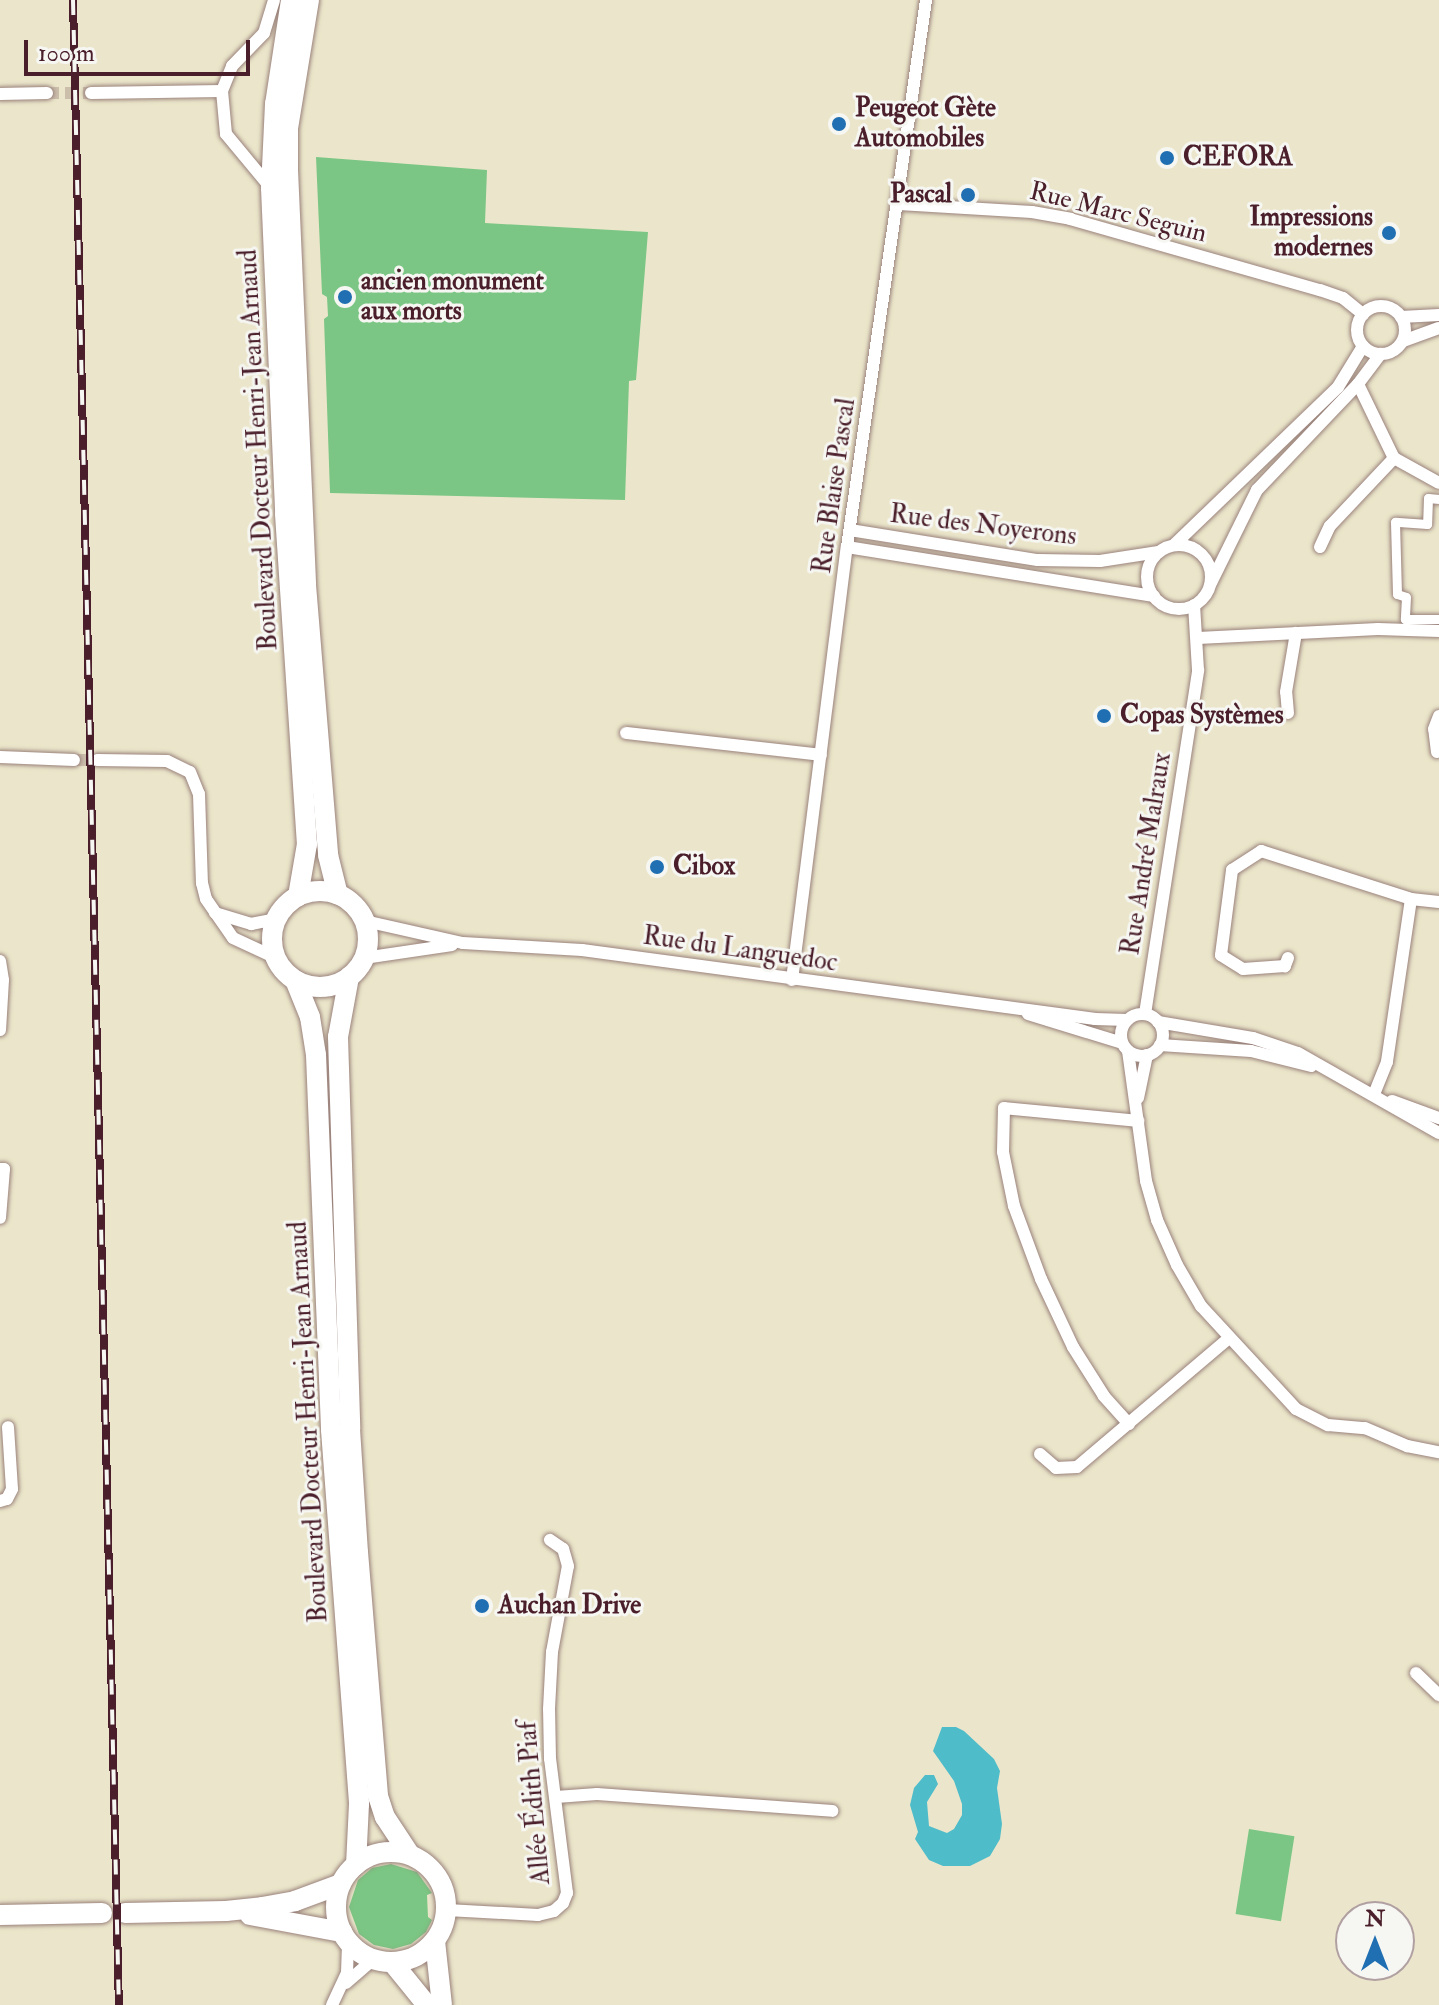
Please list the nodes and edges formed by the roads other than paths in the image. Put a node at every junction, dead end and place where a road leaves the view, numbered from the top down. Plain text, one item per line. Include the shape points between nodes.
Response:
1 (274, 0) edge
2 (291, 0) edge
3 (309, 0) edge
4 (926, 0) edge
5 (222, 91) junction
6 (47, 93) tunnel mouth
7 (91, 93) tunnel mouth
8 (0, 94) edge
9 (271, 188) junction
10 (899, 204) junction
11 (1363, 314) junction
12 (1439, 315) edge
13 (1401, 317) junction
14 (1439, 328) edge
15 (1403, 341) junction
16 (1363, 346) junction
17 (1381, 354) junction
18 (1358, 384) junction
19 (1394, 458) junction
20 (1439, 483) edge
21 (1439, 499) edge
22 (850, 530) junction
23 (1175, 544) junction
24 (847, 547) junction
25 (1320, 547) dead end
26 (1158, 552) junction
27 (1211, 583) junction
28 (1154, 596) junction
29 (1194, 605) junction
30 (1439, 619) edge
31 (1439, 631) edge
32 (1296, 633) junction
33 (1198, 638) junction
34 (1288, 713) dead end
35 (1439, 716) edge
36 (626, 733) dead end
37 (1437, 752) edge
38 (821, 755) junction
39 (0, 757) edge
40 (74, 760) tunnel mouth
41 (97, 760) tunnel mouth
42 (338, 895) junction
43 (298, 896) junction
44 (1411, 899) junction
45 (1439, 902) edge
46 (215, 913) junction
47 (276, 919) junction
48 (365, 921) junction
49 (463, 943) junction
50 (276, 958) junction
51 (364, 958) junction
52 (1288, 958) dead end
53 (0, 961) edge
54 (349, 977) junction
55 (295, 980) junction
56 (792, 980) junction
57 (1010, 1008) junction
58 (1145, 1014) junction
59 (1127, 1020) junction
60 (1158, 1022) junction
61 (0, 1030) edge
62 (1160, 1045) junction
63 (1125, 1047) junction
64 (1147, 1055) junction
65 (1325, 1069) junction
66 (1374, 1094) junction
67 (1137, 1105) junction
68 (1439, 1118) edge
69 (1138, 1121) junction
70 (1439, 1133) edge
71 (0, 1169) edge
72 (0, 1218) edge
73 (1229, 1338) junction
74 (1129, 1424) junction
75 (8, 1427) dead end
76 (1439, 1452) edge
77 (1040, 1454) dead end
78 (0, 1501) edge
79 (550, 1540) dead end
80 (1416, 1673) dead end
81 (1439, 1695) edge
82 (556, 1797) junction
83 (832, 1811) dead end
84 (410, 1855) junction
85 (356, 1865) junction
86 (341, 1884) junction
87 (447, 1910) junction
88 (226, 1911) junction
89 (102, 1913) dead end
90 (125, 1913) dead end
91 (0, 1915) edge
92 (345, 1937) junction
93 (435, 1941) junction
94 (383, 1960) junction
95 (343, 1985) junction
96 (332, 2005) edge
97 (427, 2005) edge
98 (442, 2005) edge

1 - 5 street via 264,33 232,66
2 - 9 main road, Boulevard Docteur Henri-Jean Arnaud via 275,104
3 - 42 main road, Boulevard Docteur Henri-Jean Arnaud via 288,128 288,170 306,585 328,855
4 - 10 street, Rue Blaise Pascal
5 - 7 street
5 - 9 street via 226,134
6 - 8 street
9 - 43 main road, Boulevard Docteur Henri-Jean Arnaud via 307,844
10 - 11 street, Rue Marc Seguin via 1070,219 1320,290 1343,298
10 - 22 street, Rue Blaise Pascal
11 - 13 street via 1378,306
11 - 16 street via 1357,334
12 - 13 street
13 - 15 street
14 - 15 street
15 - 17 street
16 - 17 street
16 - 23 street via 1338,387
17 - 18 street
18 - 19 street
18 - 27 street via 1257,490
19 - 20 street
19 - 25 street via 1330,526
21 - 30 street via 1428,498 1427,524 1395,522 1397,594 1406,597 1405,619
22 - 24 street, Rue Blaise Pascal
22 - 26 street, Rue des Noyerons via 1038,560 1100,561
23 - 26 street
23 - 27 street via 1200,552
24 - 28 street, Rue des Noyerons
24 - 38 street, Rue Blaise Pascal
26 - 28 street via 1148,578
27 - 29 street
28 - 29 street via 1172,608
29 - 33 street, Rue André Malraux
31 - 32 street
32 - 33 street
32 - 34 street via 1286,692
33 - 58 street, Rue André Malraux via 1198,670
35 - 37 street via 1434,729
36 - 38 street
38 - 56 street, Rue Blaise Pascal
39 - 40 street
41 - 46 street via 167,761 190,772 199,794 202,883
42 - 43 main road via 325,891
42 - 48 main road
43 - 47 main road
44 - 45 street
44 - 52 street via 1261,851 1232,870 1221,955 1243,969 1285,966
44 - 66 street via 1387,1062
46 - 47 street via 251,924
46 - 50 street via 233,938
47 - 50 main road
48 - 49 street, Rue du Languedoc
48 - 51 main road
49 - 51 street, Rue du Languedoc
49 - 56 street, Rue du Languedoc via 582,950
50 - 55 main road
51 - 54 main road
53 - 61 street
54 - 55 main road via 323,987
54 - 84 main road, Boulevard Docteur Henri-Jean Arnaud via 338,1052 358,1552 378,1796
55 - 85 main road, Boulevard Docteur Henri-Jean Arnaud via 310,1017 316,1055 331,1430 359,1804
56 - 57 street, Rue du Languedoc
57 - 59 street, Rue du Languedoc
57 - 63 street, Rue du Languedoc
58 - 59 street
58 - 60 street
59 - 63 street via 1121,1030
60 - 62 street via 1163,1033
60 - 65 street via 1270,1042
62 - 64 street
62 - 65 street via 1251,1051
63 - 64 street
63 - 67 street
64 - 67 street
65 - 66 street
66 - 68 street
66 - 70 street
67 - 69 street
69 - 73 street via 1157,1220 1201,1306
69 - 74 street via 1004,1108 1003,1152 1014,1206 1041,1279 1073,1347
71 - 72 street
73 - 74 street
73 - 76 street via 1296,1409 1328,1425 1365,1428 1407,1446
74 - 77 street via 1077,1467 1056,1468
75 - 78 street via 12,1489
79 - 82 street, Allée Édith Piaf via 563,1549 568,1566 549,1675
80 - 81 street
82 - 83 street via 597,1794
82 - 87 street, Allée Édith Piaf via 568,1883 563,1903 554,1911 515,1916
84 - 85 main road via 376,1854
84 - 87 main road via 423,1861 441,1882
85 - 86 main road
86 - 88 main road via 295,1901
86 - 92 main road via 336,1908
87 - 93 main road
88 - 90 main road
88 - 92 main road
89 - 91 main road
92 - 94 main road
92 - 95 street
93 - 94 main road via 416,1956
93 - 98 main road
94 - 95 street
94 - 97 main road
95 - 96 street

